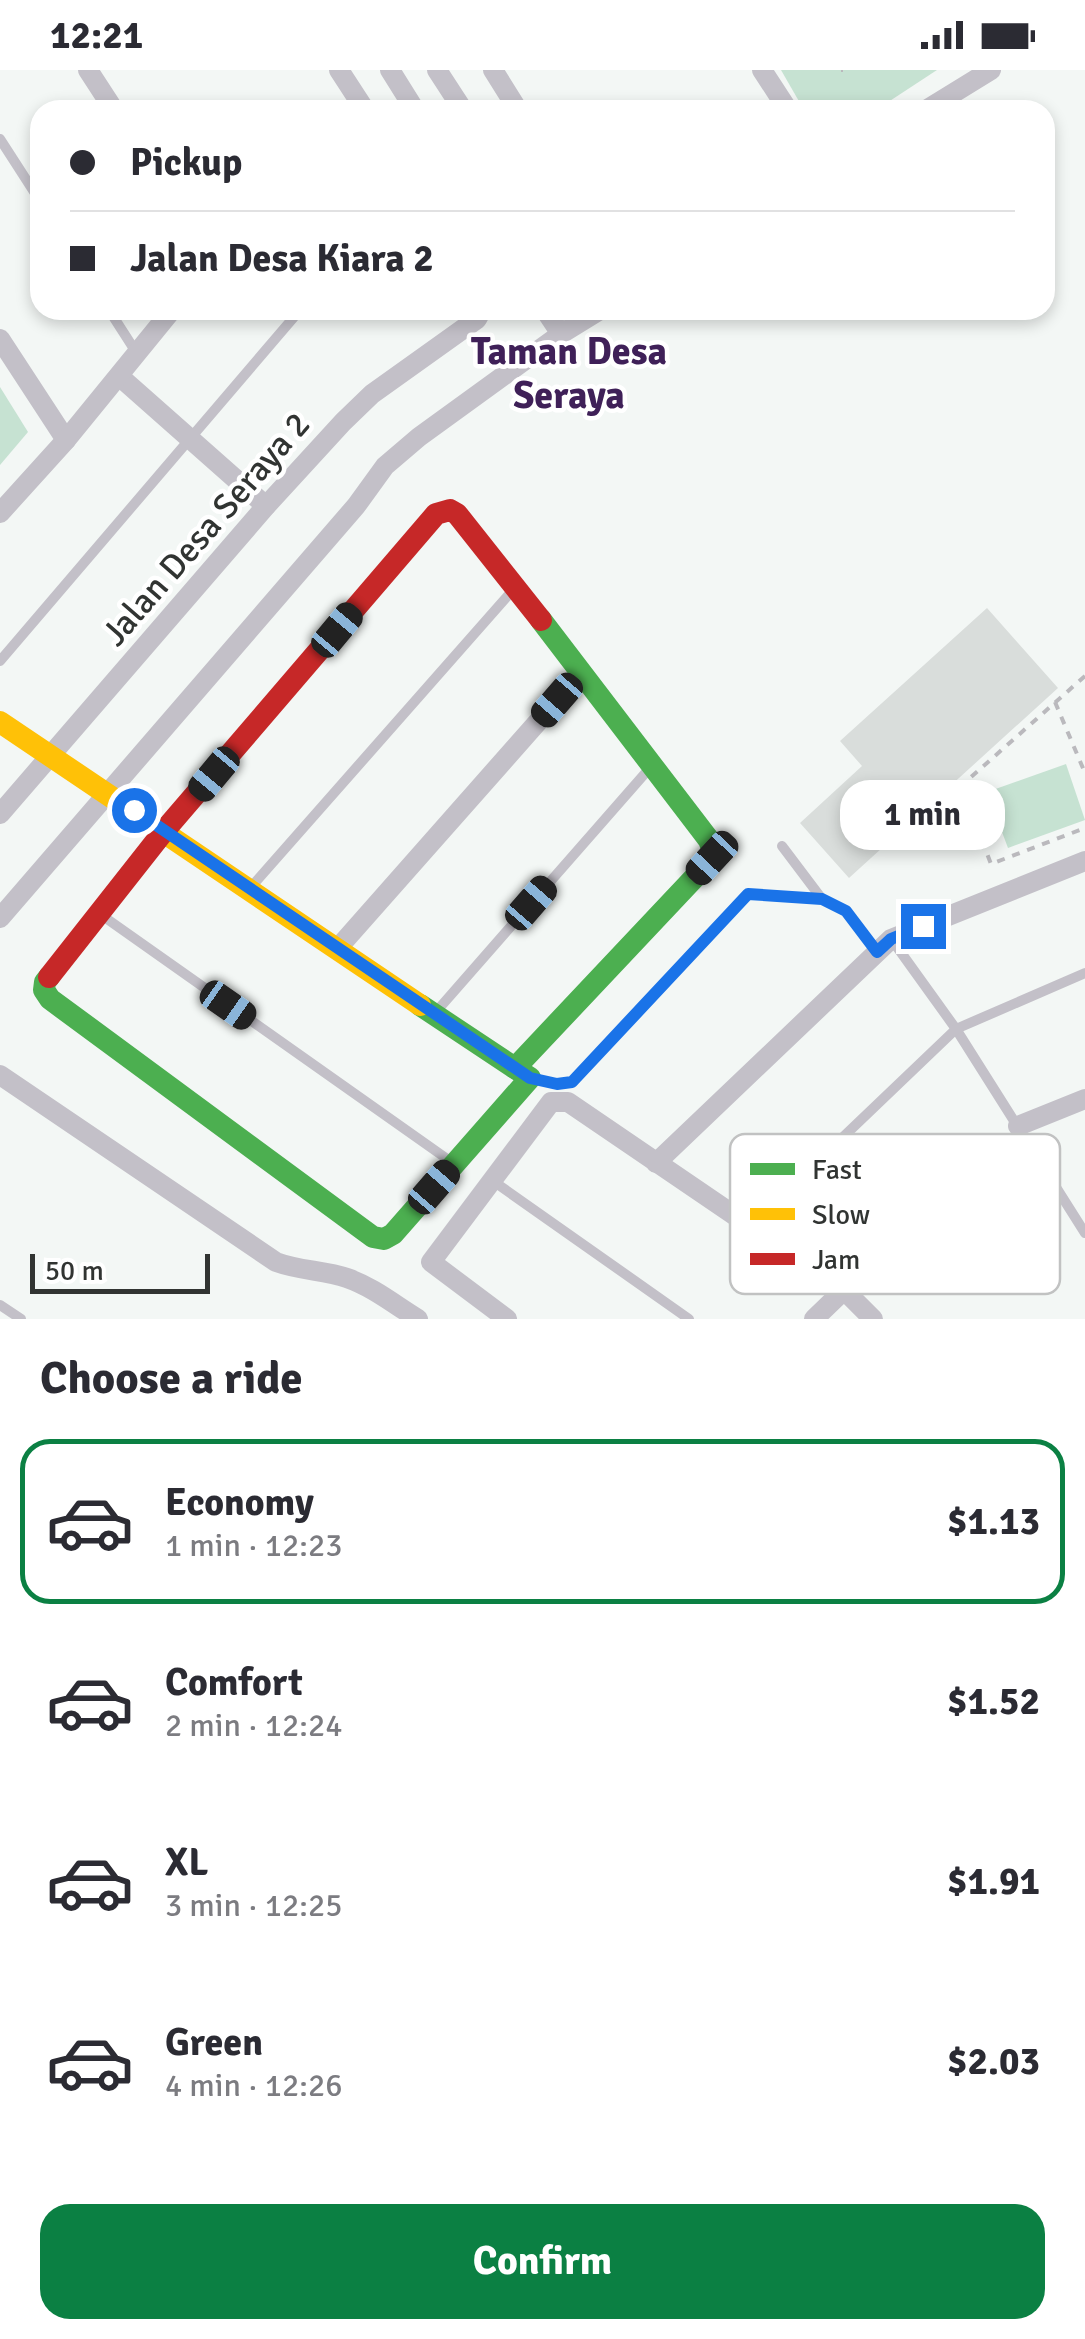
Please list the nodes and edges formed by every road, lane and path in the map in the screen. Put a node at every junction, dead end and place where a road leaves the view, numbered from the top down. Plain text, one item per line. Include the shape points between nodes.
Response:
1 (88, 70) edge
2 (338, 70) edge
3 (390, 70) edge
4 (438, 70) edge
5 (493, 70) edge
6 (762, 70) edge
7 (991, 70) edge
8 (108, 100) edge
9 (358, 100) edge
10 (408, 100) edge
11 (457, 100) edge
12 (512, 100) edge
13 (782, 100) edge
14 (942, 100) edge
15 (0, 139) edge
16 (30, 186) edge
17 (115, 320) edge
18 (163, 320) edge
19 (291, 320) edge
20 (476, 320) edge
21 (552, 320) edge
22 (581, 320) edge
23 (561, 334) junction
24 (0, 340) edge
25 (136, 352) junction
26 (119, 376) junction
27 (189, 438) junction
28 (66, 440) junction
29 (266, 506) junction
30 (0, 513) edge
31 (516, 587) junction
32 (0, 661) edge
33 (581, 672) junction
34 (1085, 676) edge
35 (1055, 702) junction
36 (0, 722) edge
37 (52, 756) junction
38 (652, 766) junction
39 (1085, 773) edge
40 (107, 792) junction
41 (0, 814) edge
42 (1085, 828) edge
43 (164, 831) junction
44 (782, 846) dead end
45 (1085, 860) edge
46 (249, 889) junction
47 (822, 899) junction
48 (99, 914) junction
49 (0, 918) edge
50 (884, 945) junction
51 (338, 948) junction
52 (1085, 974) edge
53 (434, 1013) junction
54 (956, 1029) junction
55 (522, 1073) junction
56 (0, 1075) edge
57 (1085, 1099) edge
58 (1018, 1126) junction
59 (846, 1134) edge
60 (1023, 1134) edge
61 (656, 1163) junction
62 (454, 1164) junction
63 (492, 1180) junction
64 (1060, 1193) edge
65 (1085, 1208) edge
66 (730, 1213) edge
67 (1073, 1214) junction
68 (1085, 1233) edge
69 (840, 1294) edge
70 (848, 1294) edge
71 (0, 1305) edge
72 (21, 1319) edge
73 (418, 1319) edge
74 (507, 1319) edge
75 (689, 1319) edge
76 (814, 1319) edge
77 (872, 1319) edge

1 - 8 street
2 - 9 street
3 - 10 street
4 - 11 street
5 - 12 street
6 - 13 street
7 - 14 street
15 - 16 lane
17 - 25 lane
18 - 25 street
19 - 27 lane
20 - 29 street, Jalan Desa Seraya 2 via 372,394
21 - 23 street
22 - 23 street
23 - 40 street via 385,466
24 - 28 street
25 - 26 street
26 - 27 street
26 - 28 street
27 - 29 street
27 - 32 lane
28 - 30 street
29 - 37 street, Jalan Desa Seraya 2
31 - 33 street
31 - 43 street via 457,514 436,514
31 - 46 lane
33 - 38 street
33 - 51 street
34 - 35 path
35 - 39 path
35 - 42 path via 962,786 992,864
36 - 37 street
37 - 40 street
37 - 41 street, Jalan Desa Seraya 2
38 - 53 lane
38 - 55 street via 709,840 712,858
40 - 43 street
40 - 49 street
43 - 46 street
43 - 48 street
44 - 47 lane
45 - 50 street
46 - 51 street
47 - 50 lane
47 - 55 lane via 748,894 572,1082
48 - 62 lane
48 - 62 street via 44,982 50,1000 373,1237 394,1234
50 - 54 lane
50 - 61 street
51 - 53 street
52 - 54 lane
53 - 55 street
54 - 58 lane
54 - 59 lane
55 - 62 street
56 - 73 street via 276,1262 346,1277
57 - 58 street
58 - 60 lane
61 - 63 street via 568,1102 551,1102
61 - 66 street
63 - 74 street via 431,1262
63 - 75 lane
64 - 67 lane
65 - 67 lane
67 - 68 lane
69 - 76 street
70 - 77 street
71 - 72 lane

